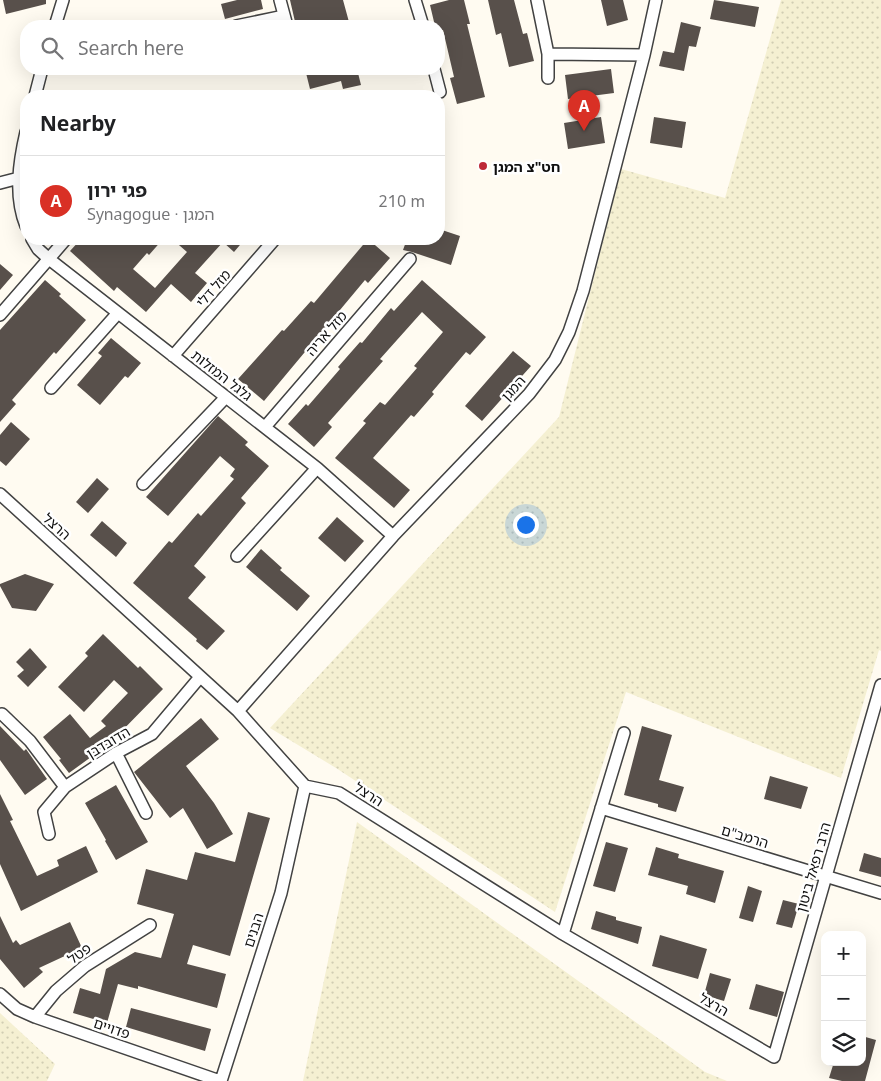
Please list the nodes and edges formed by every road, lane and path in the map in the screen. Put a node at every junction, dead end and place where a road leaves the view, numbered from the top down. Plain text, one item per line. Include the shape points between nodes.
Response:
1 (63, 0) edge
2 (280, 0) edge
3 (416, 0) edge
4 (537, 0) edge
5 (656, 0) edge
6 (57, 20) edge
7 (285, 20) edge
8 (421, 20) edge
9 (548, 54) junction
10 (644, 55) junction
11 (40, 75) edge
12 (436, 75) edge
13 (548, 78) dead end
14 (37, 90) edge
15 (439, 90) edge
16 (20, 156) edge
17 (20, 178) junction
18 (0, 183) edge
19 (20, 200) edge
20 (36, 245) edge
21 (61, 245) edge
22 (270, 245) edge
23 (49, 259) junction
24 (410, 259) dead end
25 (118, 313) junction
26 (0, 315) edge
27 (173, 356) junction
28 (51, 388) dead end
29 (226, 397) junction
30 (265, 427) junction
31 (317, 468) junction
32 (143, 484) dead end
33 (0, 494) edge
34 (393, 536) junction
35 (237, 556) dead end
36 (200, 677) junction
37 (881, 685) edge
38 (238, 711) junction
39 (2, 714) dead end
40 (624, 732) dead end
41 (116, 753) junction
42 (305, 786) junction
43 (65, 788) junction
44 (601, 808) junction
45 (146, 813) dead end
46 (49, 834) dead end
47 (826, 876) junction
48 (881, 893) edge
49 (150, 925) dead end
50 (563, 934) junction
51 (0, 994) edge
52 (35, 1017) junction
53 (774, 1057) joint
54 (220, 1081) edge

1 - 6 street
2 - 7 street
3 - 8 street
4 - 9 street
5 - 10 street, המגן
9 - 10 street
9 - 13 street
10 - 34 street, המגן via 583,292 555,360 529,394
11 - 14 street
12 - 15 street
16 - 17 street
17 - 18 street
17 - 19 street
20 - 23 street, גלגל המזלות
21 - 23 street
22 - 27 street, מזל דלי
23 - 25 street, גלגל המזלות
23 - 26 street
24 - 30 street, מזל אריה
25 - 27 street, גלגל המזלות
25 - 28 street
27 - 29 street, גלגל המזלות
29 - 30 street, גלגל המזלות
29 - 32 street
30 - 31 street, גלגל המזלות
31 - 34 street, גלגל המזלות
31 - 35 street
33 - 36 street, הרצל
34 - 38 street, המגן
36 - 38 street, הרצל
36 - 41 street, הדובדבן via 152,734
37 - 47 street, הרב רפאל ביטון
38 - 42 street, הרצל
39 - 43 street via 30,741
40 - 44 street
41 - 43 street, הדובדבן
41 - 45 street
42 - 50 street, הרצל via 340,793
42 - 54 street, הבנים via 281,893
43 - 46 street, הדובדבן via 44,812
44 - 47 street, הרמב"ם
44 - 50 street
47 - 48 street, הרמב"ם
47 - 53 street, הרב רפאל ביטון
49 - 52 street, פטל via 85,966 56,992
50 - 53 street, הרצל
51 - 52 street, פדויים via 17,1009
52 - 54 street, פדויים

